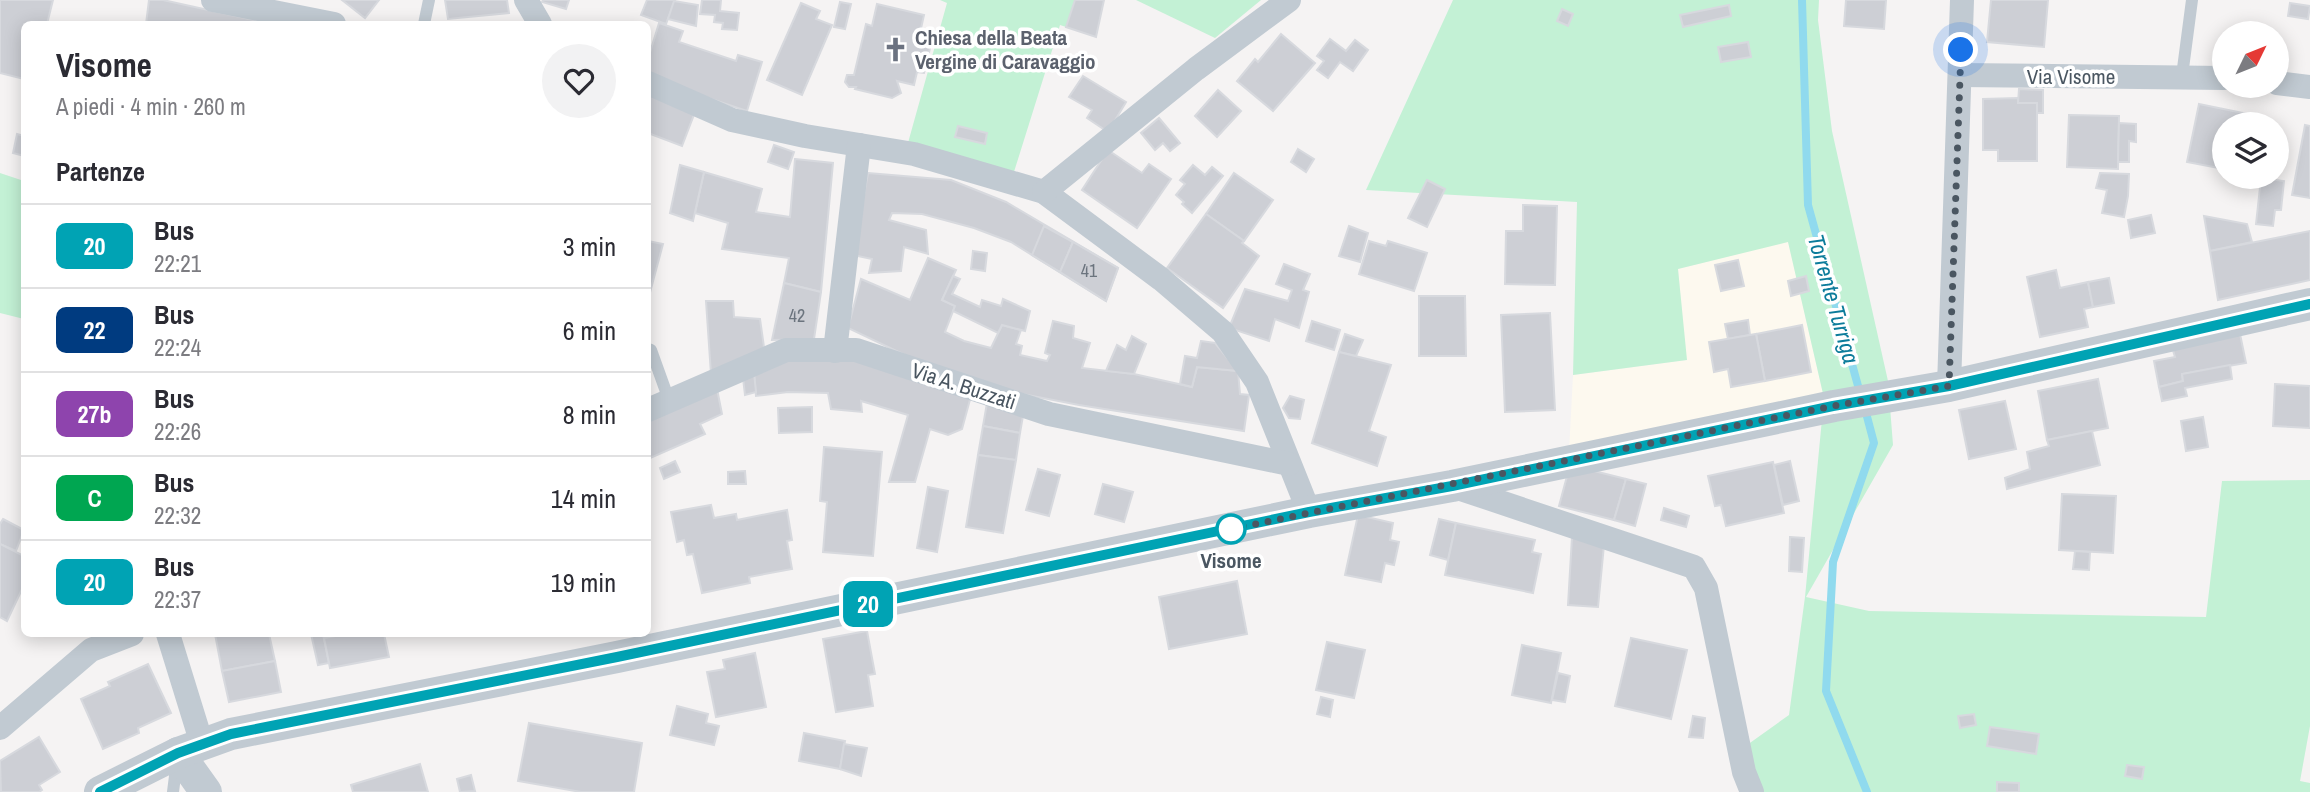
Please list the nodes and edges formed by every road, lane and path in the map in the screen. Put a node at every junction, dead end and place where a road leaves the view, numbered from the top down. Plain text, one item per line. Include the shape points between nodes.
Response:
1 (213, 0) edge
2 (429, 0) edge
3 (526, 0) edge
4 (1289, 0) edge
5 (1962, 0) edge
6 (2192, 0) edge
7 (319, 21) edge
8 (425, 21) edge
9 (538, 21) edge
10 (1960, 75) junction
11 (2182, 76) junction
12 (2212, 77) edge
13 (651, 84) edge
14 (2289, 84) edge
15 (2310, 87) edge
16 (847, 143) junction
17 (1044, 192) junction
18 (2307, 312) edge
19 (651, 350) edge
20 (835, 351) junction
21 (1949, 386) junction
22 (658, 405) edge
23 (1289, 464) junction
24 (1452, 486) junction
25 (1309, 512) junction
26 (124, 637) edge
27 (169, 637) edge
28 (2, 721) edge
29 (190, 748) junction
30 (100, 792) edge
31 (173, 792) edge
32 (206, 792) edge
33 (1752, 792) edge

1 - 7 street
2 - 8 lane
3 - 9 street
4 - 17 street
5 - 10 street
6 - 11 lane
10 - 11 street, Via Visome
10 - 21 street
11 - 12 street, Via Visome
13 - 16 street via 732,120
14 - 15 street
16 - 17 street via 914,154
16 - 20 street
17 - 23 street via 1161,279 1223,332 1257,382
18 - 21 street
19 - 22 lane
20 - 22 street, Via A. Buzzati via 786,350
20 - 23 street, Via A. Buzzati via 856,350 1049,414
21 - 24 street
23 - 25 street
24 - 25 street
24 - 33 street via 1694,567 1706,588
25 - 29 street via 245,731
26 - 28 street via 91,650
27 - 29 street
29 - 30 street
29 - 31 lane
29 - 32 street

